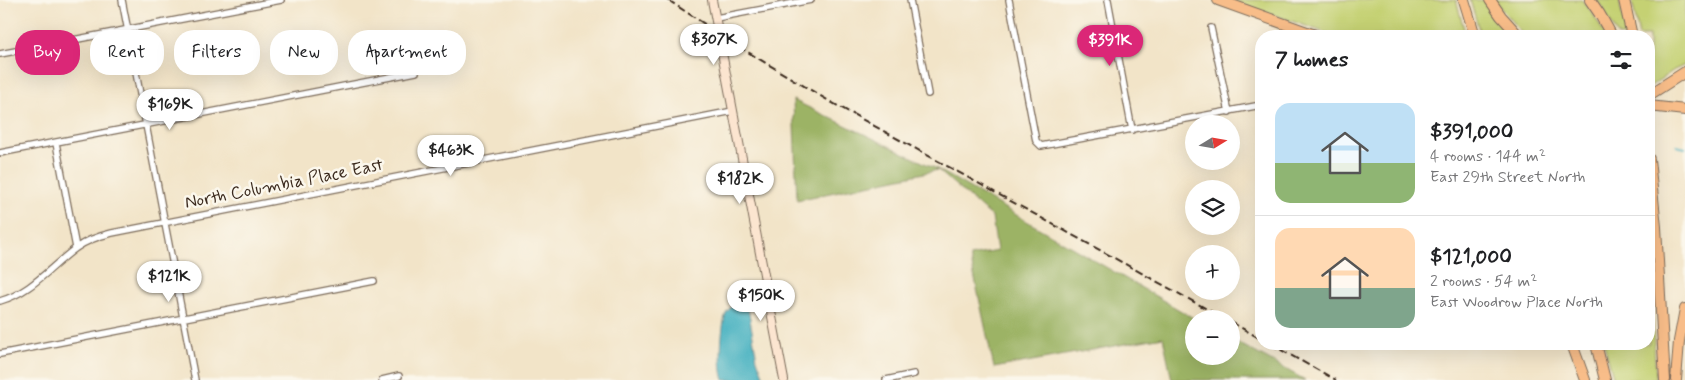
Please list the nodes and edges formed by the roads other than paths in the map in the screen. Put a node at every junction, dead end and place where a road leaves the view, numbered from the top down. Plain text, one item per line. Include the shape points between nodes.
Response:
1 (122, 0) edge
2 (281, 0) edge
3 (712, 0) edge
4 (811, 0) edge
5 (910, 0) edge
6 (1009, 0) edge
7 (1108, 0) edge
8 (1216, 0) edge
9 (1464, 0) edge
10 (1490, 0) edge
11 (1590, 0) edge
12 (1624, 0) edge
13 (716, 18) junction
14 (128, 28) junction
15 (1211, 28) dead end
16 (1282, 30) edge
17 (1301, 30) edge
18 (1473, 30) edge
19 (1513, 30) edge
20 (1609, 30) edge
21 (1631, 30) edge
22 (0, 54) edge
23 (1685, 72) edge
24 (401, 75) edge
25 (1655, 90) edge
26 (928, 94) dead end
27 (1655, 104) edge
28 (1255, 106) edge
29 (1655, 107) edge
30 (1672, 109) junction
31 (1685, 110) edge
32 (734, 111) junction
33 (1229, 112) junction
34 (146, 125) junction
35 (1132, 130) junction
36 (56, 143) junction
37 (0, 154) edge
38 (1655, 217) edge
39 (164, 222) junction
40 (76, 248) junction
41 (374, 281) dead end
42 (0, 301) edge
43 (1685, 309) edge
44 (183, 318) junction
45 (1574, 350) edge
46 (1580, 350) edge
47 (1598, 350) edge
48 (0, 354) edge
49 (914, 374) dead end
50 (399, 376) dead end
51 (195, 380) edge
52 (382, 380) edge
53 (784, 380) edge
54 (886, 380) edge
55 (1585, 380) edge
56 (1590, 380) edge
57 (1605, 380) edge
58 (1665, 380) edge
59 (1676, 380) edge

1 - 14 street
2 - 14 street
3 - 13 main road
4 - 13 street
5 - 26 street
6 - 35 street via 1039,145
7 - 35 street
8 - 16 highway
8 - 17 highway
9 - 18 highway
10 - 19 highway
11 - 20 highway
12 - 21 highway
13 - 32 main road
14 - 22 street
14 - 34 street
15 - 33 street
23 - 25 highway
24 - 34 street
27 - 30 highway
28 - 33 street
29 - 30 highway
30 - 31 highway
32 - 39 street, North Columbia Place East
32 - 53 main road
33 - 35 street
34 - 36 street
34 - 39 street
36 - 37 street
36 - 40 street
38 - 58 highway
39 - 40 street, North Columbia Place East via 99,236
39 - 44 street
40 - 42 street, North Columbia Place East via 24,292
41 - 44 street
43 - 59 highway
44 - 48 street
44 - 51 street
45 - 55 highway
46 - 56 highway
47 - 57 highway
49 - 54 street
50 - 52 street

